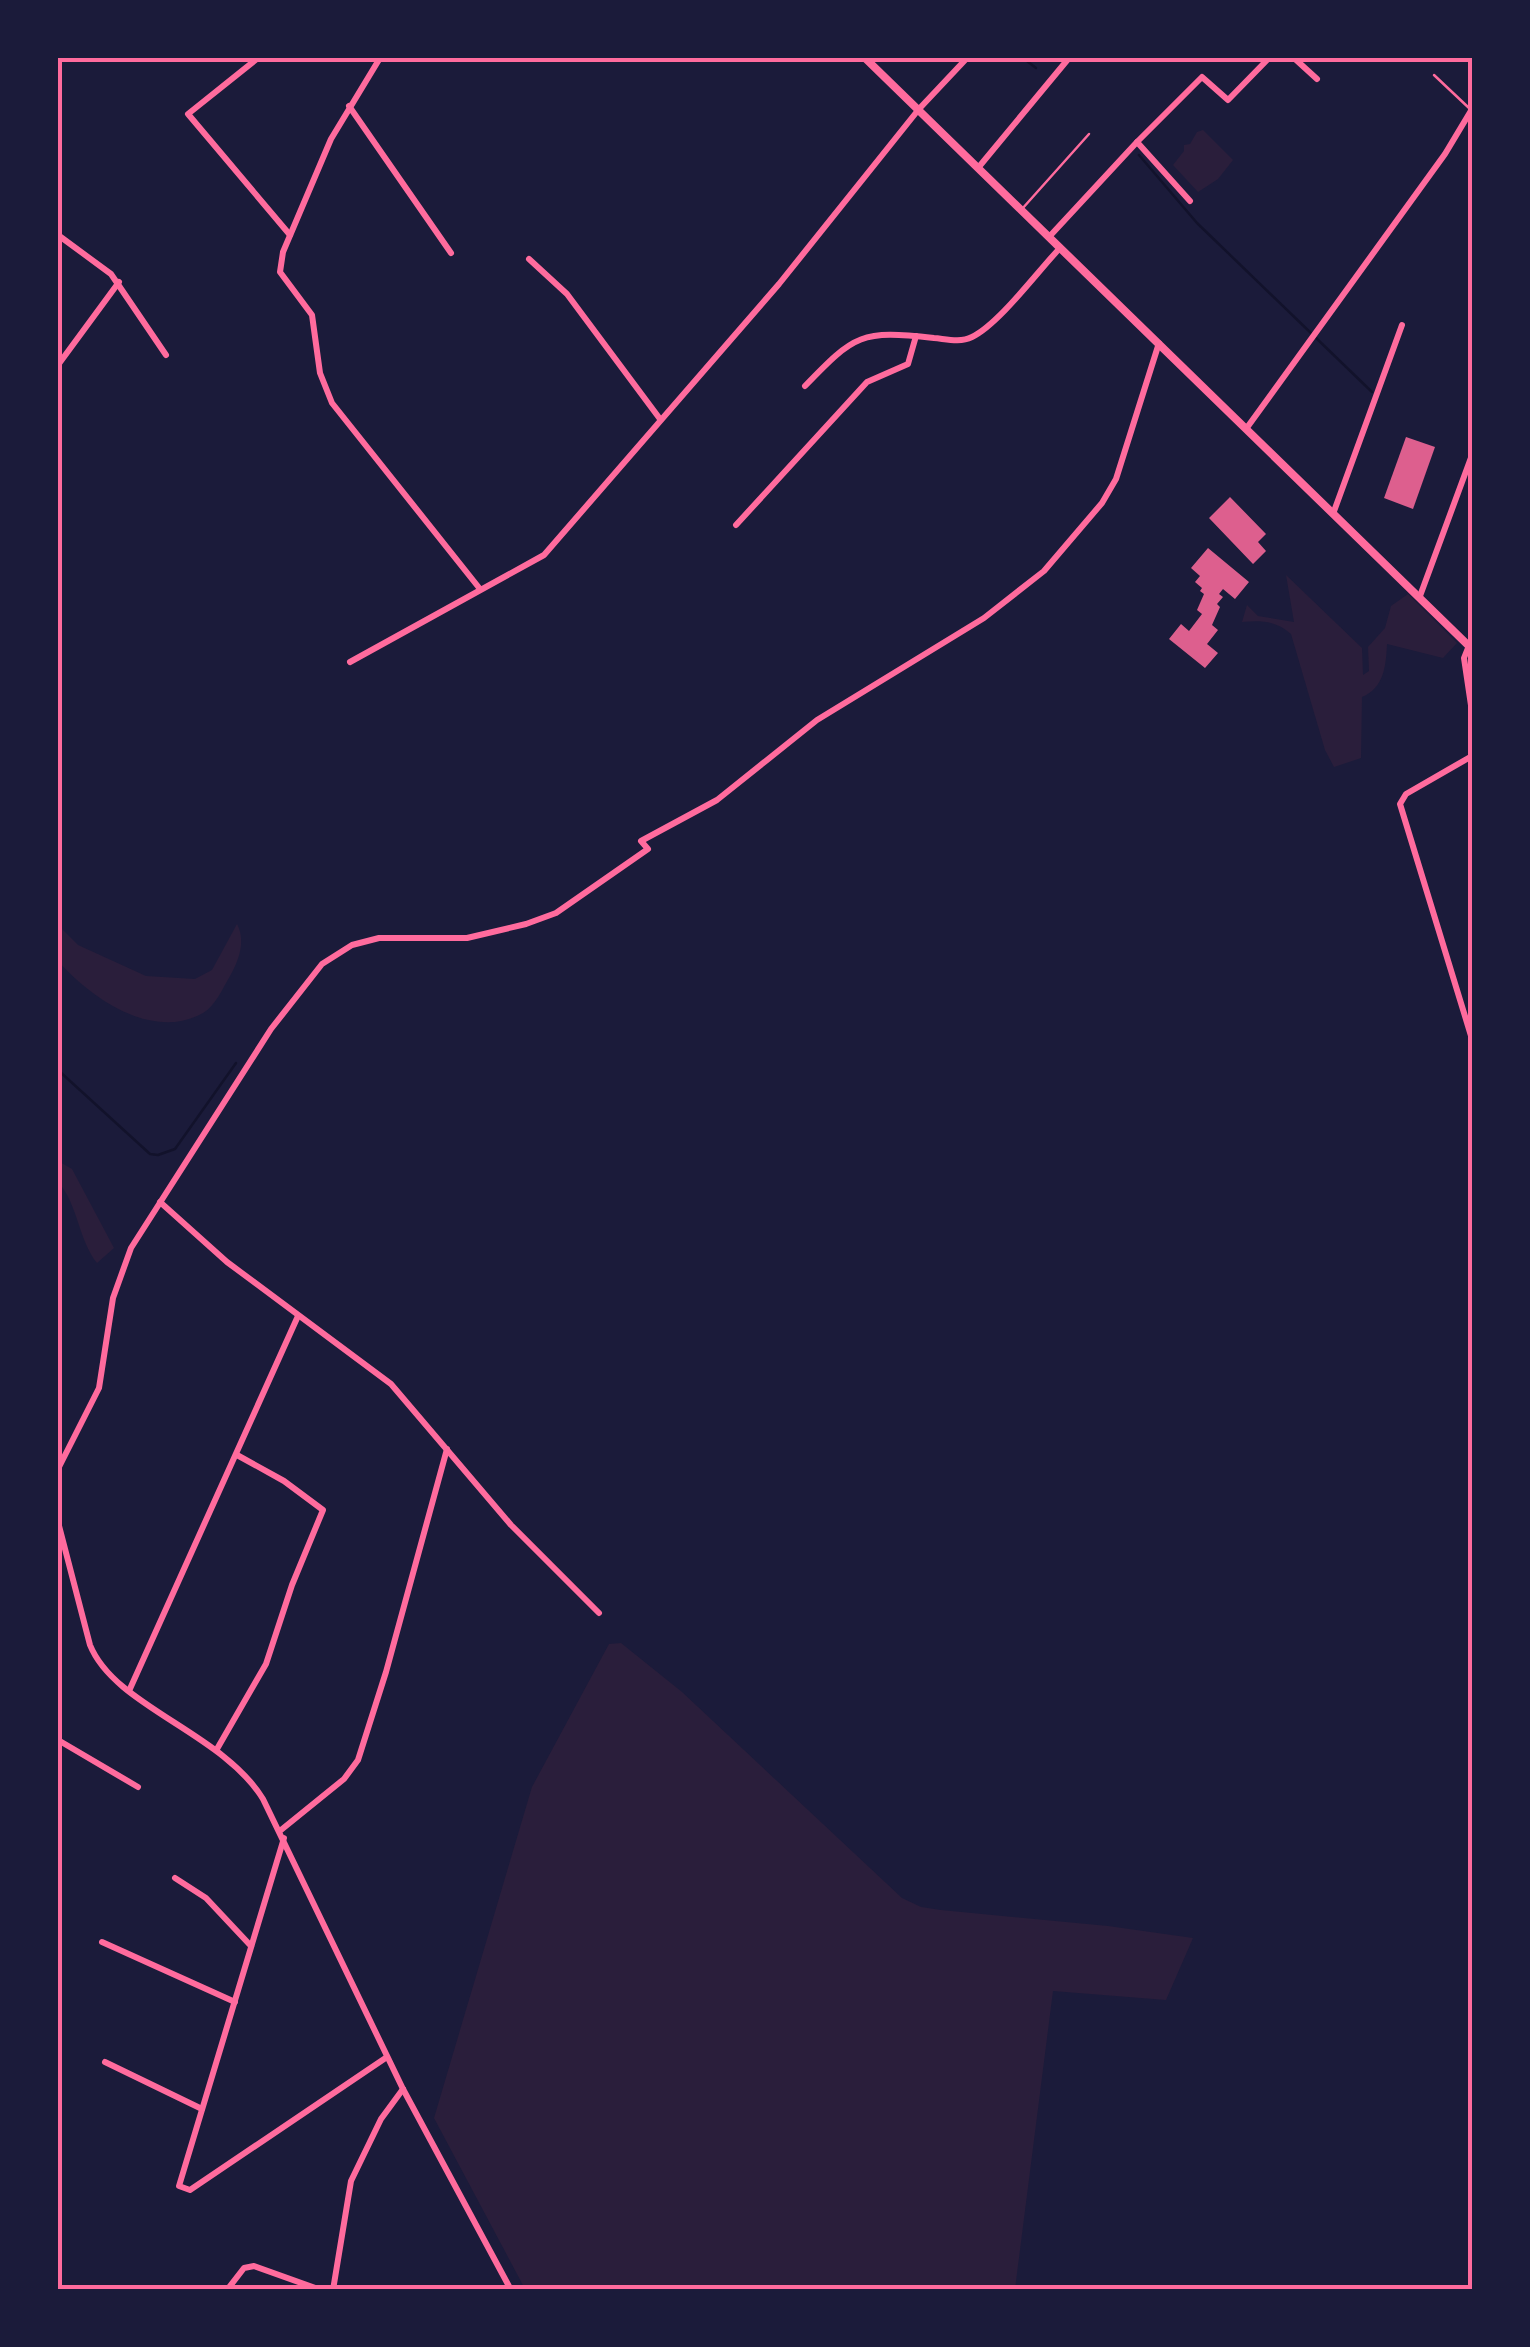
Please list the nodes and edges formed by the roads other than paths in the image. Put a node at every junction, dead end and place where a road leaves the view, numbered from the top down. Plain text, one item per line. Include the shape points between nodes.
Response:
1 (258, 58) edge
2 (380, 58) edge
3 (865, 58) edge
4 (966, 58) edge
5 (1068, 58) edge
6 (1270, 58) edge
7 (1294, 58) edge
8 (1434, 75) dead end
9 (1317, 78) dead end
10 (349, 106) junction
11 (919, 109) junction
12 (1472, 109) edge
13 (1090, 134) dead end
14 (1137, 142) junction
15 (978, 168) junction
16 (1190, 200) dead end
17 (1021, 210) junction
18 (58, 235) edge
19 (290, 235) junction
20 (1049, 237) junction
21 (1060, 248) junction
22 (451, 253) dead end
23 (529, 259) dead end
24 (118, 282) junction
25 (1402, 325) dead end
26 (916, 336) junction
27 (1158, 343) junction
28 (166, 354) dead end
29 (58, 364) edge
30 (805, 386) dead end
31 (660, 419) junction
32 (1246, 429) junction
33 (1472, 455) edge
34 (1333, 514) junction
35 (736, 525) dead end
36 (480, 589) junction
37 (1420, 596) junction
38 (1471, 644) edge
39 (350, 662) dead end
40 (1472, 712) edge
41 (1472, 756) edge
42 (1472, 1039) edge
43 (160, 1202) junction
44 (298, 1316) junction
45 (447, 1449) junction
46 (237, 1454) junction
47 (58, 1469) edge
48 (58, 1522) edge
49 (599, 1613) dead end
50 (129, 1691) junction
51 (58, 1740) edge
52 (217, 1750) junction
53 (138, 1787) dead end
54 (282, 1834) junction
55 (175, 1878) dead end
56 (102, 1942) dead end
57 (251, 1946) junction
58 (235, 2002) junction
59 (388, 2057) junction
60 (105, 2062) dead end
61 (403, 2089) junction
62 (202, 2109) junction
63 (227, 2290) edge
64 (320, 2290) edge
65 (333, 2290) edge
66 (511, 2290) edge

1 - 19 street via 188,114
2 - 10 street
3 - 11 street
4 - 11 street
5 - 15 street
6 - 14 street via 1228,100 1202,77
7 - 9 street
8 - 12 lane
10 - 19 street
10 - 22 street
11 - 15 street
11 - 31 street
12 - 32 street
13 - 17 lane
14 - 16 street
14 - 20 street
15 - 17 street
17 - 20 street
18 - 24 street
19 - 36 street via 280,272 312,316 332,403
20 - 21 street
21 - 26 street via 972,337
21 - 27 street
23 - 31 street via 562,287
24 - 28 street
24 - 29 street
25 - 34 street
26 - 30 street via 852,341
26 - 35 street via 908,364 870,380
27 - 32 street
27 - 43 street via 1116,479 1044,571 984,618 817,720 717,800 640,841 648,849 556,913 493,934 379,938 336,954 309,978 272,1030
31 - 36 street via 544,555
32 - 34 street
33 - 37 street
34 - 37 street
36 - 39 street
37 - 38 street
38 - 40 street via 1464,662
41 - 42 street via 1406,794 1400,806
43 - 44 street
43 - 47 street via 121,1269 99,1388
44 - 45 street via 391,1384
44 - 46 street
45 - 49 street
45 - 54 street via 358,1760
46 - 50 street
46 - 52 street via 323,1510 266,1664
48 - 50 street via 92,1650
50 - 52 street
51 - 53 street
52 - 54 street via 249,1778
54 - 57 street
54 - 59 street
55 - 57 street via 206,1898
56 - 58 street
57 - 58 street
58 - 62 street
59 - 61 street
59 - 62 street via 182,2190 178,2182
60 - 62 street
61 - 65 street via 351,2181
61 - 66 street
63 - 64 street via 251,2266

